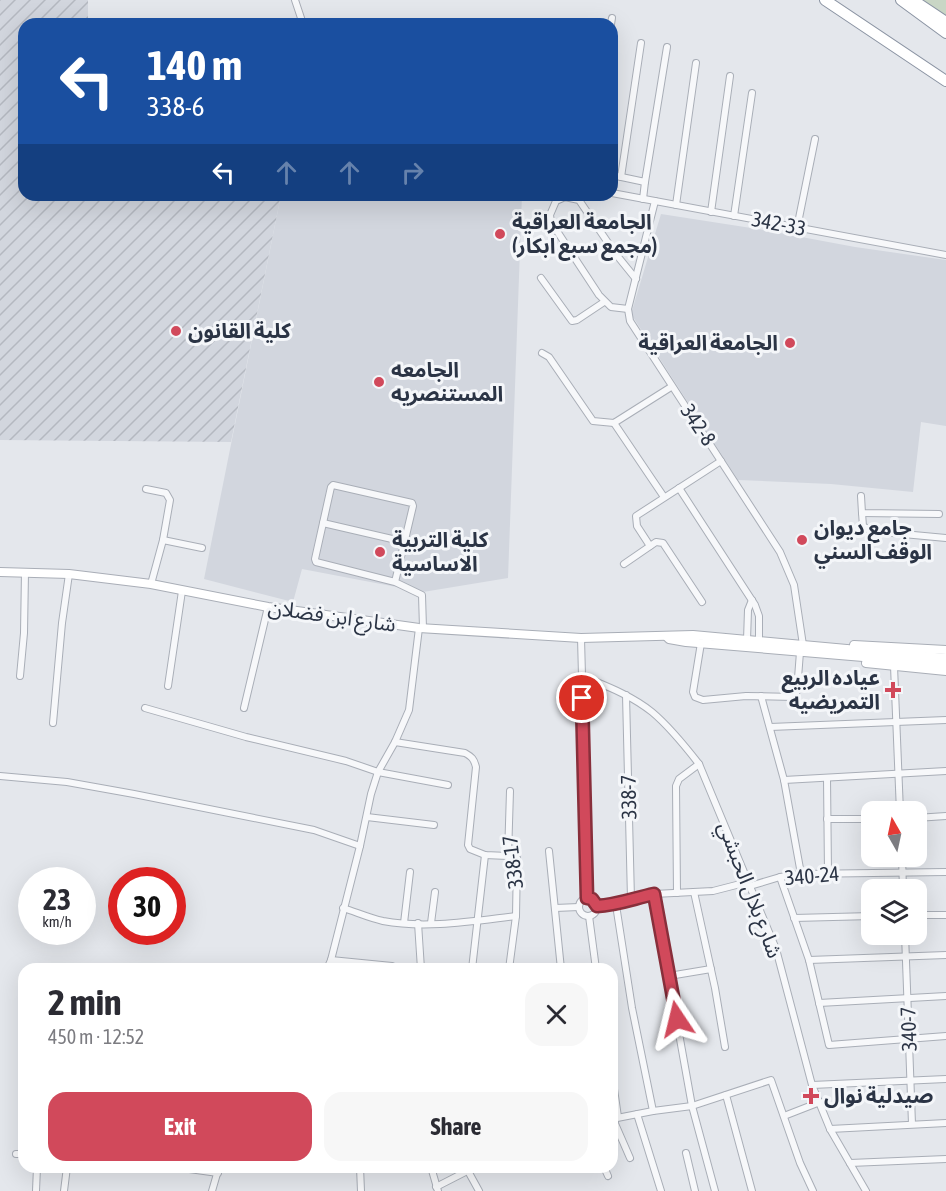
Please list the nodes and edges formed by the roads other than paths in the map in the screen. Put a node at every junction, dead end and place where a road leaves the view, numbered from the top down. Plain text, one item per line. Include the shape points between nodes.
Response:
1 (295, 0) edge
2 (825, 0) edge
3 (901, 0) edge
4 (913, 0) edge
5 (301, 18) edge
6 (946, 22) edge
7 (946, 33) edge
8 (640, 43) dead end
9 (667, 47) dead end
10 (696, 63) dead end
11 (730, 75) dead end
12 (946, 81) edge
13 (752, 93) dead end
14 (815, 139) dead end
15 (618, 176) edge
16 (621, 177) junction
17 (645, 182) junction
18 (618, 194) edge
19 (643, 199) junction
20 (558, 201) edge
21 (578, 201) edge
22 (655, 201) junction
23 (676, 205) junction
24 (711, 212) junction
25 (734, 216) junction
26 (797, 228) junction
27 (946, 255) edge
28 (541, 278) dead end
29 (636, 279) junction
30 (604, 302) junction
31 (628, 309) junction
32 (542, 353) dead end
33 (671, 387) junction
34 (614, 423) junction
35 (722, 461) junction
36 (679, 488) junction
37 (146, 489) dead end
38 (861, 496) dead end
39 (664, 497) junction
40 (862, 513) junction
41 (939, 514) dead end
42 (323, 523) junction
43 (946, 538) edge
44 (163, 540) junction
45 (405, 542) junction
46 (650, 546) junction
47 (202, 548) dead end
48 (624, 564) dead end
49 (0, 572) edge
50 (26, 572) junction
51 (69, 574) junction
52 (395, 582) junction
53 (151, 584) junction
54 (182, 591) junction
55 (752, 600) junction
56 (702, 602) dead end
57 (268, 607) junction
58 (421, 628) junction
59 (667, 637) junction
60 (580, 638) junction
61 (747, 640) junction
62 (759, 641) junction
63 (701, 643) junction
64 (802, 648) junction
65 (946, 650) edge
66 (840, 652) junction
67 (869, 655) junction
68 (946, 658) edge
69 (946, 664) edge
70 (894, 666) junction
71 (946, 671) edge
72 (20, 676) dead end
73 (582, 676) junction
74 (168, 686) dead end
75 (627, 695) junction
76 (761, 696) junction
77 (145, 708) dead end
78 (244, 708) dead end
79 (946, 720) edge
80 (897, 722) junction
81 (53, 723) dead end
82 (770, 728) junction
83 (395, 742) junction
84 (699, 764) junction
85 (946, 771) edge
86 (378, 772) junction
87 (898, 774) junction
88 (0, 776) edge
89 (827, 778) junction
90 (784, 780) junction
91 (448, 785) dead end
92 (510, 791) dead end
93 (899, 801) edge
94 (946, 816) edge
95 (367, 817) junction
96 (927, 817) edge
97 (827, 819) junction
98 (861, 819) edge
99 (434, 825) dead end
100 (360, 846) junction
101 (549, 851) dead end
102 (485, 855) junction
103 (508, 856) junction
104 (903, 867) edge
105 (410, 872) dead end
106 (946, 872) edge
107 (828, 873) junction
108 (903, 873) junction
109 (801, 874) junction
110 (780, 877) junction
111 (903, 879) edge
112 (749, 884) junction
113 (435, 892) dead end
114 (677, 892) junction
115 (694, 892) junction
116 (654, 894) junction
117 (587, 898) junction
118 (631, 899) junction
119 (616, 905) junction
120 (597, 906) junction
121 (579, 907) junction
122 (343, 908) junction
123 (555, 908) junction
124 (927, 915) edge
125 (946, 915) edge
126 (516, 916) junction
127 (589, 916) junction
128 (861, 916) edge
129 (794, 918) junction
130 (476, 921) junction
131 (404, 923) junction
132 (418, 923) junction
133 (430, 923) junction
134 (906, 945) edge
135 (946, 955) edge
136 (906, 956) junction
137 (330, 960) junction
138 (809, 960) junction
139 (329, 963) edge
140 (361, 963) edge
141 (421, 963) edge
142 (472, 963) edge
143 (510, 963) edge
144 (560, 963) edge
145 (595, 963) edge
146 (711, 969) junction
147 (669, 976) junction
148 (946, 996) edge
149 (908, 998) junction
150 (819, 1003) junction
151 (946, 1036) edge
152 (909, 1039) junction
153 (725, 1047) dead end
154 (946, 1078) edge
155 (911, 1081) junction
156 (812, 1085) junction
157 (726, 1095) junction
158 (820, 1102) junction
159 (692, 1106) junction
160 (653, 1111) junction
161 (637, 1114) junction
162 (784, 1116) junction
163 (618, 1117) edge
164 (946, 1123) edge
165 (912, 1124) junction
166 (618, 1128) edge
167 (830, 1129) junction
168 (686, 1153) dead end
169 (630, 1158) dead end
170 (946, 1159) edge
171 (850, 1163) junction
172 (37, 1173) edge
173 (66, 1173) edge
174 (217, 1173) edge
175 (360, 1173) edge
176 (433, 1173) edge
177 (465, 1173) edge
178 (469, 1173) edge
179 (607, 1173) edge
180 (608, 1176) dead end
181 (437, 1189) edge
182 (36, 1191) edge
183 (64, 1191) edge
184 (212, 1191) edge
185 (361, 1191) edge
186 (479, 1191) edge
187 (661, 1191) edge
188 (695, 1191) edge
189 (715, 1191) edge
190 (752, 1191) edge
191 (813, 1191) edge
192 (866, 1191) edge

1 - 5 street
2 - 12 highway
3 - 7 highway
4 - 6 highway
8 - 16 street
9 - 17 street
10 - 23 street
11 - 24 street
13 - 25 street
14 - 26 street
15 - 16 street
16 - 17 street
17 - 19 street
18 - 19 street, 342-33
19 - 22 street, 342-33
20 - 30 street via 550,222
21 - 29 street
22 - 23 street, 342-33
22 - 29 street
23 - 24 street, 342-33
24 - 25 street, 342-33
25 - 26 street, 342-33
26 - 27 street, 342-33
28 - 30 street via 572,321
29 - 31 street
30 - 31 street
31 - 33 street, 342-8 via 630,321
32 - 34 street via 549,357 591,420
33 - 34 street
33 - 35 street, 342-8
34 - 39 street
35 - 36 street
35 - 64 street, 342-8 via 786,564 794,585
36 - 39 street
36 - 55 street
37 - 44 street via 170,496
38 - 40 street
39 - 46 street via 636,516 637,526
40 - 41 street
40 - 43 street via 863,526 871,531
42 - 45 street
42 - 45 street via 333,485 412,502
42 - 52 street via 316,562
44 - 47 street
44 - 53 street
45 - 52 street
46 - 48 street
46 - 56 street via 663,543
49 - 50 street, شارع ابن فضلان
50 - 51 street, شارع ابن فضلان
50 - 72 street
51 - 53 street, شارع ابن فضلان
51 - 81 street
52 - 58 street via 422,595
53 - 54 street, شارع ابن فضلان
54 - 57 street, شارع ابن فضلان
54 - 74 street
55 - 61 street
55 - 62 street via 759,616
57 - 58 street, شارع ابن فضلان
57 - 78 street
58 - 60 street, شارع ابن فضلان
58 - 83 street via 409,710
59 - 60 street, شارع ابن فضلان
59 - 61 street, شارع ابن فضلان
59 - 63 street, شارع ابن فضلان
60 - 73 street
61 - 62 street, شارع ابن فضلان
62 - 64 street, شارع ابن فضلان
63 - 64 street, شارع ابن فضلان
63 - 76 street via 694,698
64 - 66 street, شارع ابن فضلان
64 - 76 street, 342-8 via 795,695
65 - 66 street via 868,645
66 - 67 street, شارع ابن فضلان
66 - 70 street via 859,662
67 - 68 street
67 - 69 street
70 - 71 street
70 - 80 street
73 - 75 street, شارع بلال الحبشي
73 - 117 street
75 - 84 street, شارع بلال الحبشي via 652,712
75 - 118 street, 338-7
76 - 82 street
77 - 86 street
79 - 80 street
80 - 82 street
80 - 87 street
82 - 90 street
83 - 86 street
83 - 102 street via 465,753 475,760 468,845
84 - 112 street, شارع بلال الحبشي
84 - 114 street via 676,784
85 - 87 street
86 - 91 street
86 - 95 street
87 - 89 street
87 - 93 street
88 - 100 street via 134,794 314,830
89 - 90 street
89 - 97 street
90 - 109 street
92 - 103 street, 338-17
94 - 96 street
95 - 99 street
95 - 100 street
97 - 98 street
97 - 107 street
100 - 122 street
101 - 123 street
102 - 103 street
102 - 130 street
103 - 126 street, 338-17 via 517,858
104 - 108 street
105 - 131 street
106 - 108 street, 340-24
107 - 108 street, 340-24
107 - 109 street, 340-24
108 - 111 street
109 - 110 street, 340-24
110 - 112 street, 340-24
110 - 129 street
112 - 115 street, 340-24
112 - 156 street, شارع بلال الحبشي via 776,949
113 - 133 street
114 - 115 street, 340-24
114 - 116 street, 340-24
115 - 146 street
116 - 118 street, 340-24
116 - 147 street
117 - 120 street
117 - 121 street
118 - 119 street, 340-24
119 - 120 street, 340-24
119 - 160 street
120 - 127 street
121 - 123 street
121 - 127 street via 581,913
122 - 131 street via 382,921
122 - 137 street
123 - 144 street
124 - 125 street
126 - 130 street
126 - 143 street, 338-17
127 - 145 street
128 - 129 street
129 - 138 street
130 - 133 street
130 - 142 street
131 - 132 street
132 - 133 street
132 - 141 street
134 - 136 street, 340-7
135 - 136 street
136 - 138 street
136 - 149 street, 340-7
137 - 139 street
137 - 140 street
138 - 150 street
146 - 147 street
146 - 153 street
147 - 159 street
148 - 149 street
149 - 150 street
149 - 152 street, 340-7
150 - 152 street via 829,1045
151 - 152 street
152 - 155 street, 340-7
154 - 155 street
155 - 156 street
155 - 165 street, 340-7
156 - 158 street, شارع بلال الحبشي
157 - 159 street
157 - 162 street via 771,1080
157 - 190 street
158 - 162 street
158 - 167 street, شارع بلال الحبشي
159 - 160 street
159 - 189 street
160 - 161 street
161 - 163 street
161 - 187 street
162 - 191 street
164 - 165 street
165 - 167 street
166 - 169 street
167 - 171 street, شارع بلال الحبشي
168 - 188 street
170 - 171 street
171 - 192 street, شارع بلال الحبشي
172 - 182 street
173 - 183 street
174 - 184 street
175 - 185 street
176 - 181 street
177 - 181 street
178 - 186 street
179 - 180 street

